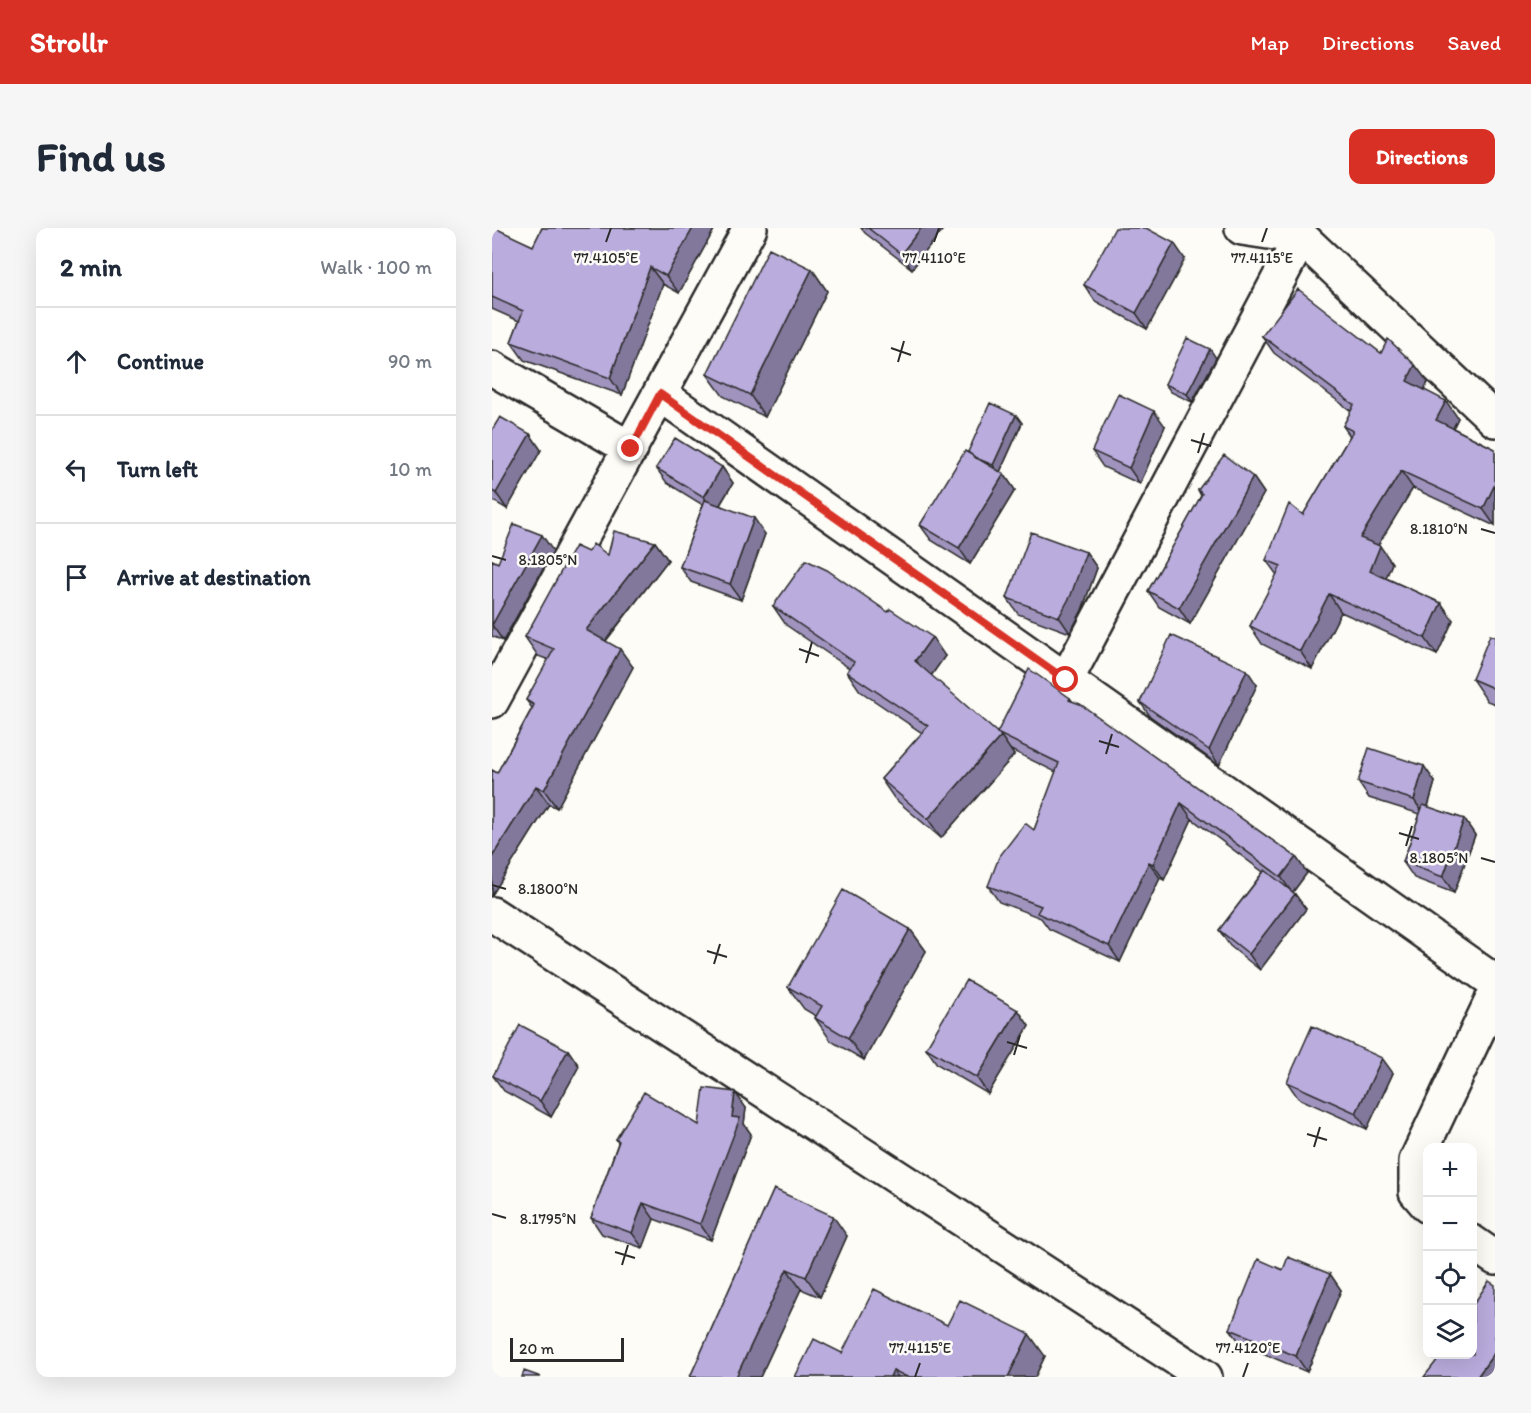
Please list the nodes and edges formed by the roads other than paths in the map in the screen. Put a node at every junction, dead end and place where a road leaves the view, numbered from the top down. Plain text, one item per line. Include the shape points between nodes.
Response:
1 (750, 228) edge
2 (1242, 228) edge
3 (1301, 237) junction
4 (492, 368) edge
5 (660, 394) junction
6 (1495, 420) edge
7 (631, 449) junction
8 (501, 664) edge
9 (1066, 680) junction
10 (492, 701) edge
11 (492, 914) edge
12 (1495, 982) edge
13 (1495, 994) edge
14 (1423, 1200) edge
15 (1477, 1245) edge
16 (1495, 1257) edge
17 (1205, 1377) edge

1 - 5 street
2 - 3 street
3 - 6 street
3 - 9 street
4 - 7 street
5 - 7 street
5 - 9 street
7 - 8 street
8 - 10 street
9 - 12 street
11 - 17 street
13 - 14 street via 1416,1161 1416,1192
15 - 16 street

